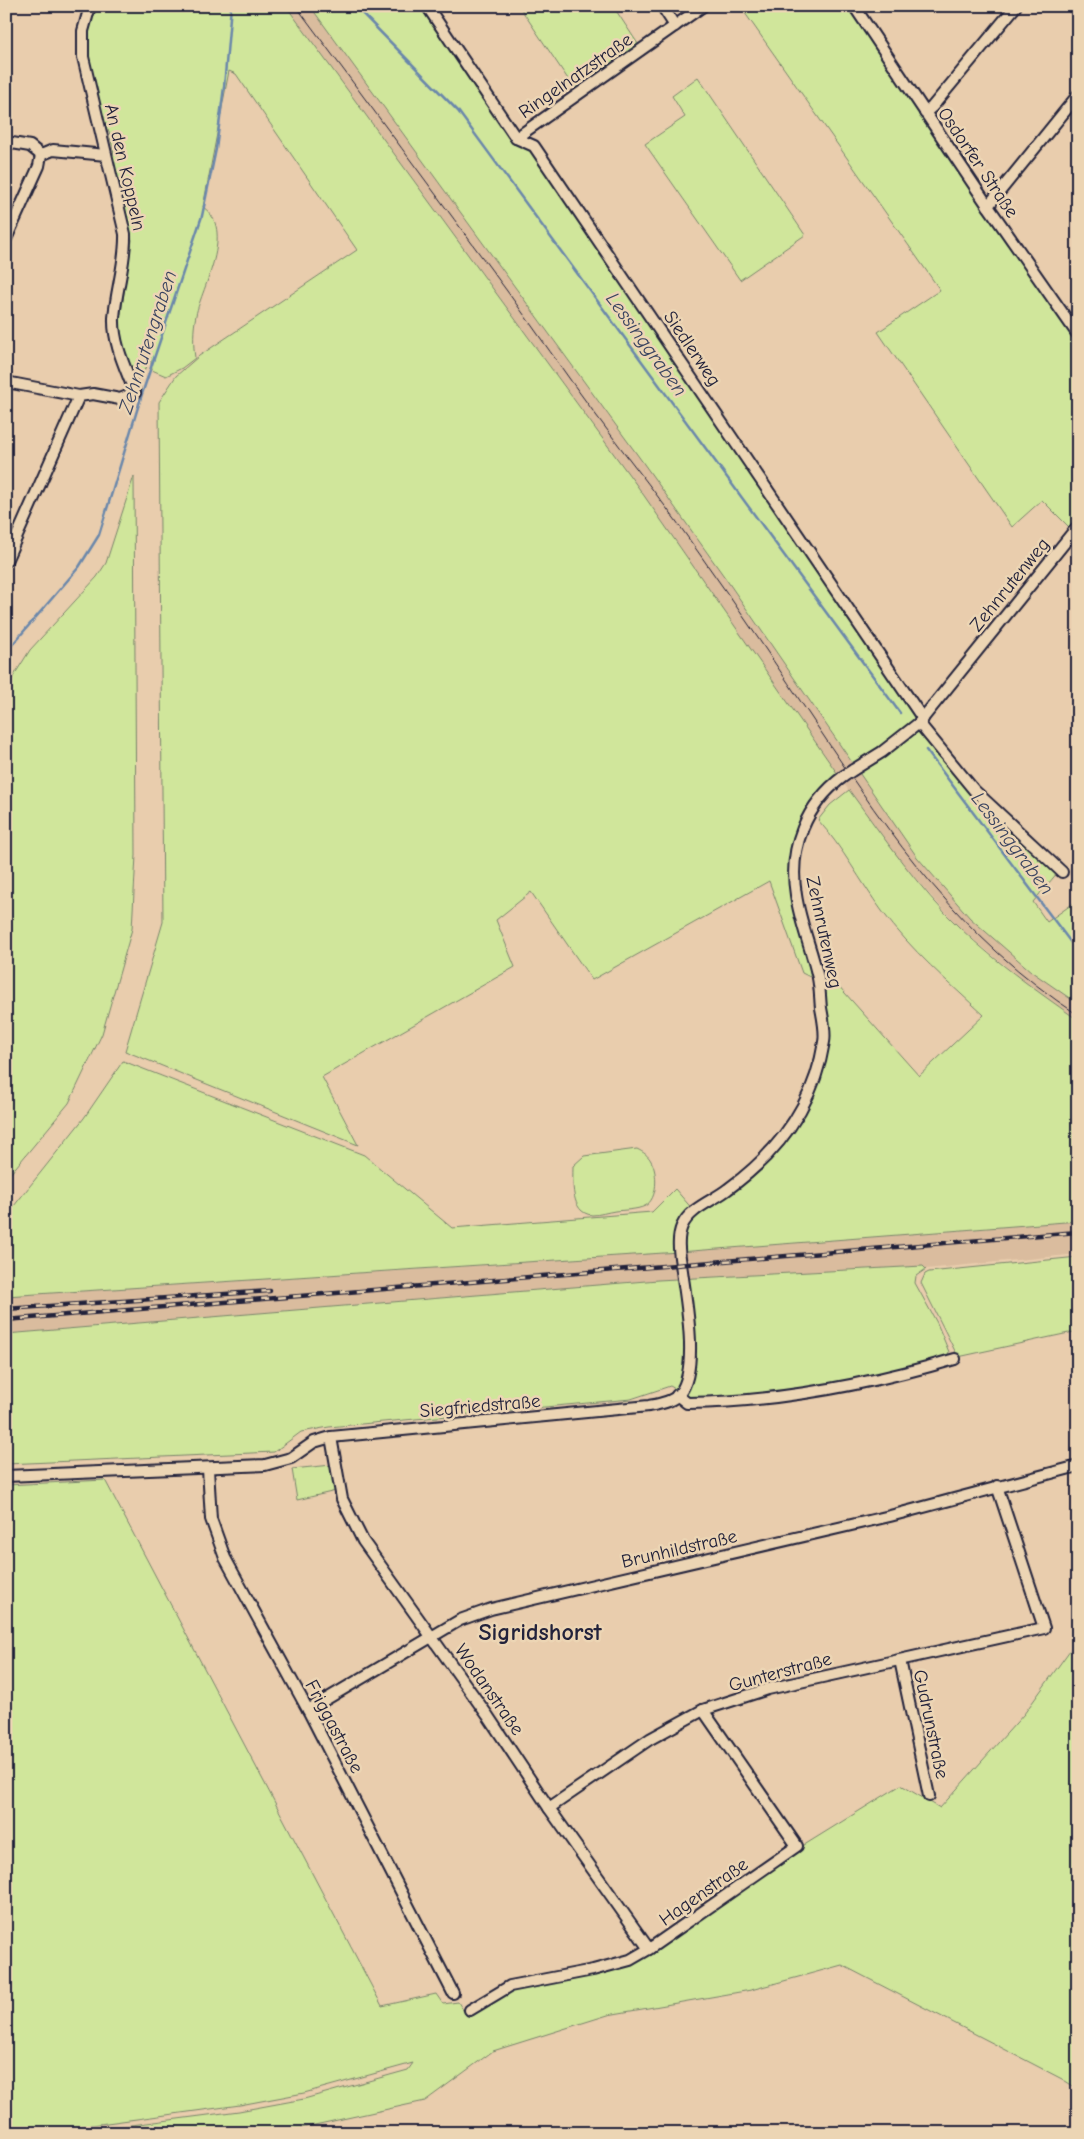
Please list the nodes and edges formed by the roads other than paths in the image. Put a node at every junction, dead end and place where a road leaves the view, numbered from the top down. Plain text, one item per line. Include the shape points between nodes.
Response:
1 (90, 6) edge
2 (427, 6) edge
3 (662, 6) edge
4 (703, 6) edge
5 (854, 6) edge
6 (1016, 6) edge
7 (1072, 6) edge
8 (1078, 10) edge
9 (675, 26) junction
10 (1078, 95) edge
11 (925, 113) junction
12 (516, 138) junction
13 (6, 142) edge
14 (41, 155) junction
15 (106, 156) junction
16 (988, 206) junction
17 (6, 240) edge
18 (1078, 335) edge
19 (6, 382) edge
20 (79, 396) junction
21 (1078, 526) edge
22 (6, 561) edge
23 (921, 721) junction
24 (1062, 872) dead end
25 (955, 1359) dead end
26 (677, 1396) junction
27 (331, 1437) junction
28 (1078, 1466) edge
29 (208, 1469) junction
30 (6, 1476) edge
31 (997, 1486) junction
32 (431, 1636) junction
33 (900, 1660) junction
34 (308, 1710) junction
35 (703, 1710) junction
36 (929, 1796) dead end
37 (549, 1808) junction
38 (649, 1949) junction
39 (453, 1993) dead end
40 (470, 2010) dead end

1 - 15 street, An den Koppeln via 83,31 83,57
2 - 12 street, Siedlerweg
3 - 9 street
4 - 9 street, Ringelnatzstraße
5 - 11 street, Osdorfer Straße
6 - 11 street
7 - 8 street
9 - 12 street, Ringelnatzstraße
10 - 16 street
11 - 16 street, Osdorfer Straße
12 - 23 street, Siedlerweg via 534,146
13 - 14 street via 30,146
14 - 15 street via 53,150
14 - 17 street
15 - 20 street, An den Koppeln via 126,246 114,319 117,345 135,393 120,399 92,394
16 - 18 street, Osdorfer Straße
19 - 20 street
20 - 22 street
21 - 23 street, Zehnrutenweg
23 - 24 street, Siedlerweg via 974,790
23 - 26 street, Zehnrutenweg, bridge via 827,790 808,815 799,838 794,863 796,896 818,979 825,1040 814,1085 793,1126 764,1160 728,1190 694,1211 682,1226 679,1252 690,1366 688,1380
25 - 26 street via 892,1378 808,1394 700,1403 687,1403
26 - 27 street, Siegfriedstraße via 649,1406
27 - 29 street, Siegfriedstraße via 314,1442 291,1458 265,1466
27 - 32 street, Wodanstraße via 342,1499 364,1541
28 - 31 street, Brunhildstraße
29 - 30 street, Siegfriedstraße
29 - 34 street, Friggastraße via 211,1519 225,1558
31 - 32 street, Brunhildstraße via 890,1516 491,1609 460,1620
31 - 33 street, Gunterstraße via 1044,1628
32 - 34 street, Brunhildstraße
32 - 37 street, Wodanstraße
33 - 35 street, Gunterstraße via 768,1689
33 - 36 street, Gudrunstraße
34 - 39 street, Friggastraße
35 - 37 street, Gunterstraße via 650,1739
35 - 38 street, Hagenstraße via 798,1846
37 - 38 street, Wodanstraße
38 - 40 street, Hagenstraße via 630,1960 593,1970 510,1986

